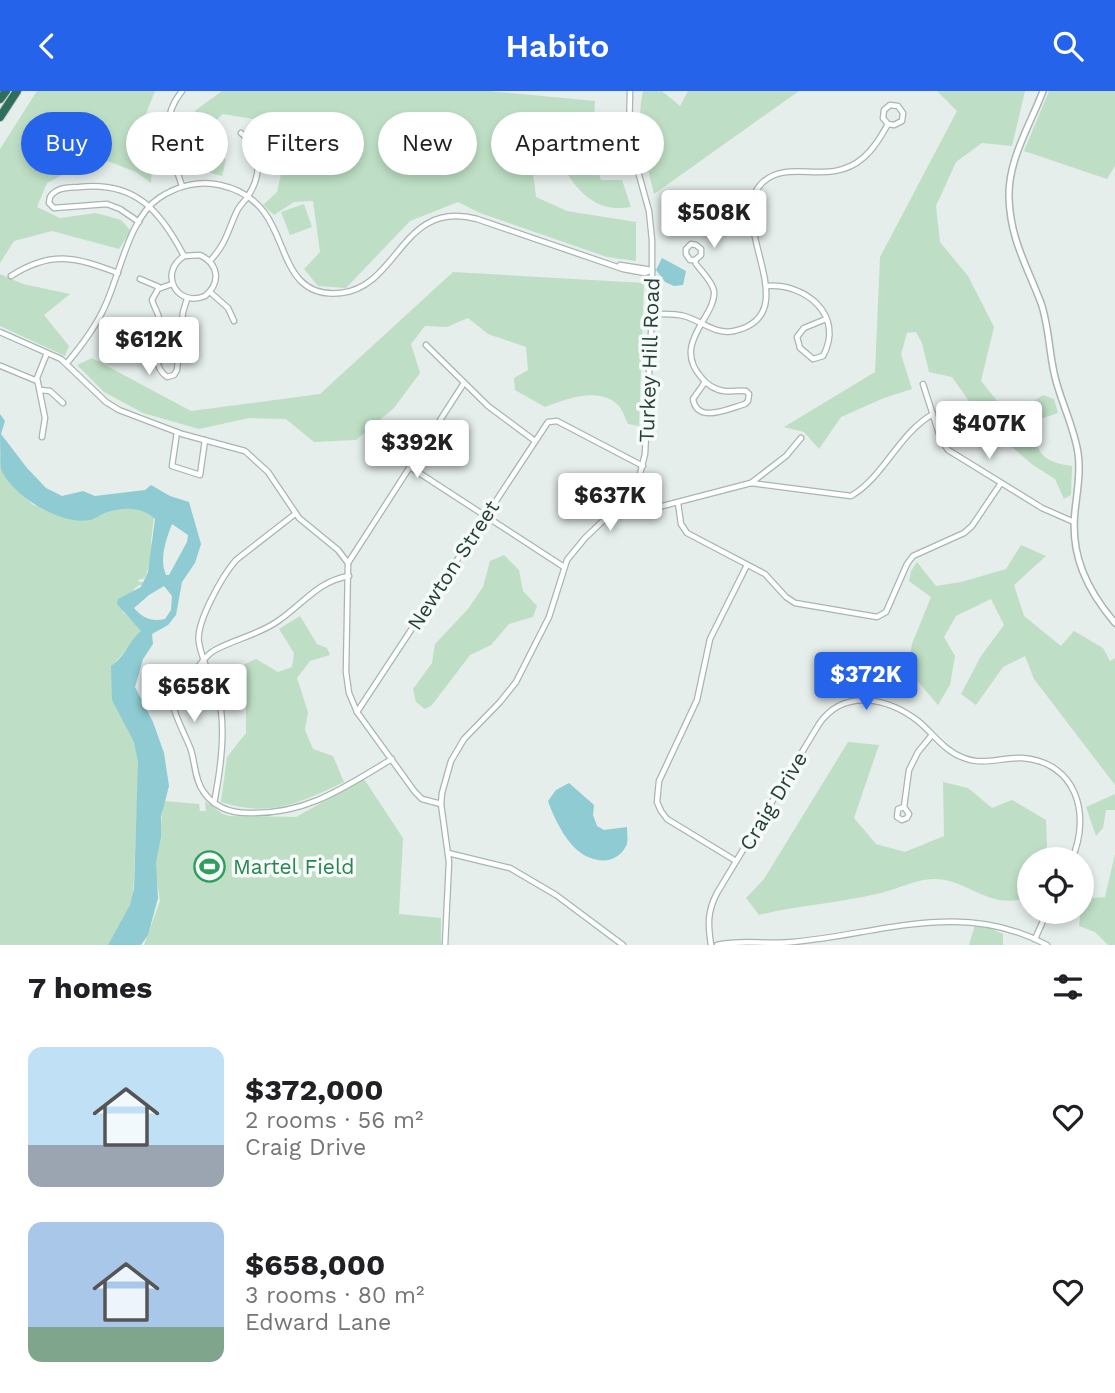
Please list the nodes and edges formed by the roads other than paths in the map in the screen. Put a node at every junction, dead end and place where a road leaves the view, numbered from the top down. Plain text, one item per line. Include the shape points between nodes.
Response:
1 (6, 91) edge
2 (17, 91) edge
3 (182, 91) edge
4 (630, 91) edge
5 (1043, 91) edge
6 (0, 99) edge
7 (0, 117) edge
8 (888, 124) junction
9 (241, 133) dead end
10 (182, 187) junction
11 (248, 196) junction
12 (149, 206) junction
13 (139, 222) junction
14 (184, 256) junction
15 (695, 260) dead end
16 (210, 261) junction
17 (652, 270) junction
18 (118, 273) junction
19 (11, 276) dead end
20 (140, 279) dead end
21 (172, 284) junction
22 (767, 286) junction
23 (160, 288) junction
24 (210, 292) junction
25 (187, 299) junction
26 (652, 314) junction
27 (826, 319) junction
28 (234, 321) dead end
29 (700, 323) junction
30 (0, 332) edge
31 (426, 345) dead end
32 (47, 353) junction
33 (67, 363) junction
34 (1, 366) edge
35 (38, 381) junction
36 (705, 382) junction
37 (464, 383) junction
38 (923, 384) dead end
39 (40, 390) junction
40 (63, 403) dead end
41 (933, 414) junction
42 (177, 432) junction
43 (42, 437) dead end
44 (801, 438) dead end
45 (205, 440) junction
46 (535, 441) junction
47 (643, 465) junction
48 (410, 467) junction
49 (1001, 483) junction
50 (751, 484) junction
51 (627, 498) junction
52 (678, 503) junction
53 (295, 514) junction
54 (485, 517) junction
55 (1074, 522) junction
56 (348, 563) junction
57 (747, 565) junction
58 (564, 567) junction
59 (349, 576) junction
60 (1115, 623) edge
61 (203, 658) junction
62 (357, 712) junction
63 (932, 735) junction
64 (391, 759) junction
65 (214, 803) junction
66 (441, 804) junction
67 (904, 807) dead end
68 (1076, 847) edge
69 (448, 853) junction
70 (736, 862) junction
71 (1042, 924) edge
72 (1035, 939) junction
73 (445, 945) edge
74 (623, 945) edge
75 (711, 945) edge
76 (718, 945) edge
77 (1046, 945) edge

1 - 6 highway
2 - 7 highway
3 - 10 street via 169,113 167,129
4 - 17 street, Turkey Hill Road via 628,129 650,216
5 - 55 street via 1013,164 1009,204 1018,250 1042,308 1057,384 1076,443 1079,472
8 - 8 street via 902,121 898,106 884,110
8 - 22 street via 871,151 850,167 829,173 780,173 758,187 751,217
9 - 11 street via 258,159
10 - 11 street via 213,183
10 - 12 street
11 - 16 street via 224,245
11 - 17 street via 269,219 293,273 324,292 349,292 366,284 426,223 456,215 637,272
12 - 13 street
12 - 13 street via 123,190 104,185 59,189 50,197 54,208 107,204
12 - 14 street
13 - 18 street
14 - 16 street via 198,255
14 - 21 street via 173,268
15 - 29 street via 713,291
16 - 24 street via 216,275
17 - 26 street, Turkey Hill Road
18 - 19 street via 63,258 35,263
18 - 33 street via 99,320
20 - 23 street
21 - 23 street
21 - 25 street
22 - 27 street via 783,286 810,297
22 - 29 street via 764,307 746,326 726,332
23 - 25 street via 152,300 159,320 158,367 166,377 177,370
24 - 25 street via 200,299
24 - 28 street via 228,308
26 - 29 street via 681,315
26 - 47 street, Turkey Hill Road
27 - 27 street via 825,354 820,359 810,358 799,346 798,334
29 - 36 street via 691,352 695,369
30 - 32 street
31 - 37 street
32 - 33 street
32 - 35 street
33 - 42 street via 112,406
34 - 35 street
35 - 39 street
36 - 36 street via 723,391 746,391 748,401 700,412 693,399
37 - 46 street
37 - 48 street
38 - 41 street
39 - 40 street via 50,391
39 - 43 street via 45,418
41 - 49 street via 948,450
41 - 50 street via 917,424 868,484 851,496
42 - 45 street
42 - 45 street via 172,466 200,475
44 - 50 street
45 - 53 street via 236,448 257,461
46 - 47 street, Newton Street via 552,420
46 - 54 street, Newton Street
47 - 51 street, Turkey Hill Road
48 - 54 street
48 - 56 street
49 - 55 street
49 - 57 street via 964,533 914,556 881,615 795,603 765,574
50 - 52 street
51 - 52 street via 655,508
51 - 58 street, Turkey Hill Road via 580,544
52 - 57 street via 687,533
53 - 56 street
53 - 61 street via 225,573 198,632
54 - 58 street
54 - 62 street, Newton Street
55 - 60 street via 1079,566
56 - 59 street
57 - 70 street via 710,639 697,700 657,791 667,819
58 - 66 street, Turkey Hill Road via 550,617 520,674 451,761
59 - 61 street via 315,589 266,629
59 - 62 street via 347,683
61 - 65 street via 221,716
61 - 65 street via 170,696 200,786
62 - 64 street
63 - 67 street via 909,770
63 - 68 street, Craig Drive via 949,751 967,759 1023,758 1060,775 1081,810 1082,831
63 - 70 street, Craig Drive via 915,719 878,701 858,699 838,706 819,724
64 - 65 street via 299,809 247,814
64 - 66 street via 418,796
66 - 69 street, Turkey Hill Road
69 - 73 street, Turkey Hill Road
69 - 74 street via 510,868 556,895
70 - 75 street, Craig Drive via 710,906
71 - 72 street
72 - 76 street via 986,924 945,921 791,943
72 - 77 street

